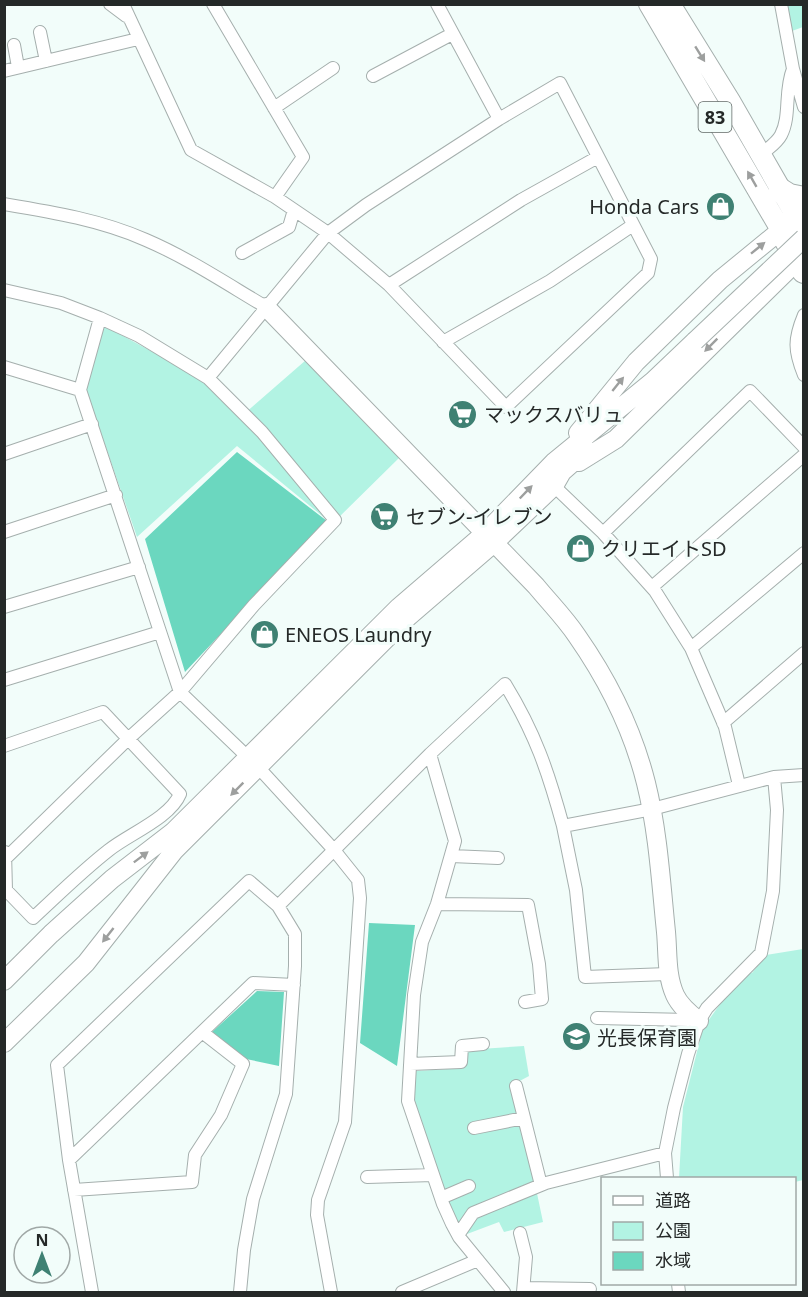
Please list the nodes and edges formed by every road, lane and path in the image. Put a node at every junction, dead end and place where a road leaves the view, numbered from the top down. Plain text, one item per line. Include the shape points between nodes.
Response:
1 (110, 4) edge
2 (213, 4) edge
3 (437, 4) edge
4 (649, 4) edge
5 (670, 4) edge
6 (781, 4) edge
7 (124, 10) edge
8 (40, 32) dead end
9 (452, 34) junction
10 (138, 39) junction
11 (14, 45) dead end
12 (46, 61) junction
13 (18, 67) junction
14 (333, 68) dead end
15 (794, 69) junction
16 (4, 71) edge
17 (373, 76) dead end
18 (804, 107) edge
19 (274, 108) junction
20 (499, 118) junction
21 (760, 155) junction
22 (598, 157) junction
23 (781, 191) joint
24 (275, 197) junction
25 (4, 204) edge
26 (294, 210) junction
27 (633, 225) junction
28 (328, 233) junction
29 (799, 234) edge
30 (242, 253) dead end
31 (389, 285) junction
32 (4, 290) edge
33 (266, 307) junction
34 (804, 315) edge
35 (100, 318) junction
36 (443, 342) junction
37 (4, 367) edge
38 (804, 375) edge
39 (208, 378) junction
40 (80, 390) junction
41 (92, 424) junction
42 (804, 447) edge
43 (4, 454) edge
44 (804, 455) edge
45 (557, 473) junction
46 (116, 495) junction
47 (4, 532) edge
48 (603, 533) junction
49 (489, 538) junction
50 (804, 553) edge
51 (139, 567) junction
52 (652, 587) junction
53 (4, 607) edge
54 (160, 632) junction
55 (691, 648) junction
56 (804, 653) edge
57 (4, 680) edge
58 (180, 692) junction
59 (723, 723) junction
60 (128, 739) junction
61 (4, 746) edge
62 (430, 754) junction
63 (253, 763) junction
64 (804, 775) edge
65 (774, 777) junction
66 (739, 785) junction
67 (652, 808) junction
68 (563, 826) junction
69 (334, 850) junction
70 (4, 851) edge
71 (451, 856) junction
72 (498, 858) dead end
73 (5, 859) edge
74 (437, 904) junction
75 (278, 906) junction
76 (668, 974) junction
77 (4, 981) edge
78 (294, 985) junction
79 (525, 1002) dead end
80 (597, 1018) dead end
81 (695, 1018) junction
82 (202, 1032) junction
83 (4, 1043) edge
84 (483, 1044) dead end
85 (410, 1064) junction
86 (516, 1086) dead end
87 (524, 1118) junction
88 (474, 1128) dead end
89 (665, 1154) junction
90 (69, 1160) junction
91 (433, 1175) junction
92 (367, 1177) dead end
93 (667, 1177) edge
94 (541, 1185) junction
95 (469, 1186) dead end
96 (74, 1190) junction
97 (441, 1198) junction
98 (520, 1233) dead end
99 (458, 1235) junction
100 (478, 1260) junction
101 (590, 1289) dead end
102 (524, 1290) edge
103 (92, 1293) edge
104 (240, 1293) edge
105 (331, 1293) edge
106 (402, 1293) edge
107 (504, 1293) edge

1 - 7 street
2 - 19 street
3 - 9 street
29 -> 4 main road, 83
5 -> 21 main road, 83
6 - 15 street
7 - 10 street
8 - 12 street
9 - 17 street
9 - 20 street
10 - 12 street
10 - 24 street via 191,150
11 - 13 street
12 - 13 street
13 - 16 street
14 - 19 street
15 - 18 street
15 - 21 street via 788,81 785,125 780,137
19 - 24 street via 303,157
20 - 22 street via 560,83
20 - 28 street
21 - 23 main road, 83
22 - 27 street
22 - 31 street via 521,200
23 - 29 highway via 789,196
24 - 26 street
25 - 33 street via 69,214 145,239
26 - 28 street
26 - 30 street via 289,227
27 - 36 street via 550,281
27 - 36 street via 651,259 648,273 506,407
28 - 31 street
28 - 33 street
29 - 45 street, bridge via 653,381 614,426
29 -> 45 street via 616,439
45 -> 29 street via 634,357 720,280
31 - 36 street
32 - 35 street via 61,303
33 - 39 street
33 - 49 street
34 - 38 street via 795,354
35 - 39 street via 139,336
35 - 40 street
37 - 40 street
39 - 58 street via 262,432 336,520 254,605
40 - 41 street
41 - 43 street
41 - 46 street
42 - 48 street via 750,391
44 - 52 street
45 - 48 street
45 - 49 street
46 - 47 street
46 - 51 street
48 - 52 street
49 - 63 street
49 - 67 street via 576,634 602,676 627,726
50 - 55 street
51 - 53 street
51 - 54 street
52 - 55 street
54 - 57 street
54 - 58 street
55 - 59 street
56 - 59 street
58 - 60 street
58 - 63 street
59 - 66 street
60 - 61 street via 103,712
60 - 73 street
60 - 73 street via 180,794 177,800 159,817 109,850 33,918 6,890
62 - 68 street via 505,684 540,749
62 - 69 street
62 - 71 street via 455,841
63 - 69 street
77 -> 63 street via 112,879
63 -> 83 street via 174,851 86,963
64 - 65 street
65 - 66 street
65 - 81 street via 777,810 773,891 761,953
66 - 67 street
67 - 68 street
67 - 76 street
68 - 76 street via 576,890 585,977
69 - 75 street
69 - 105 street via 358,880 360,898 345,1122 318,1200 317,1215
70 - 73 street
71 - 72 street
71 - 74 street
74 - 79 street via 528,905 542,999
74 - 85 street via 422,942
75 - 78 street via 295,934
75 - 90 street via 249,880 57,1065
76 - 81 street via 675,996
78 - 82 street via 253,983
78 - 104 street via 285,1094 253,1199
80 - 81 street
81 - 89 street
82 - 90 street
82 - 96 street via 243,1064 221,1115 195,1155 192,1182
84 - 85 street via 462,1046 461,1062
85 - 91 street via 408,1101
86 - 87 street
87 - 88 street
87 - 94 street
89 - 93 street
89 - 94 street
90 - 96 street
91 - 92 street
91 - 97 street
94 - 99 street via 472,1213
95 - 97 street
96 - 103 street
97 - 99 street
98 - 102 street via 526,1257
99 - 100 street
100 - 106 street
100 - 107 street
101 - 102 street

